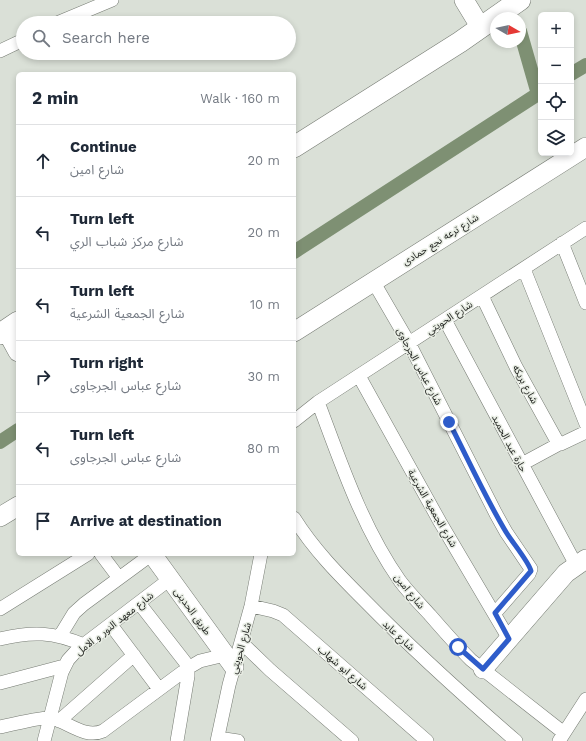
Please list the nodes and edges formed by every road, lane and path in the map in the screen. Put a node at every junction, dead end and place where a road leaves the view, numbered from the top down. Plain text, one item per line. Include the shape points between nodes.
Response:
1 (112, 0) edge
2 (464, 0) edge
3 (520, 0) edge
4 (74, 16) edge
5 (481, 28) junction
6 (16, 43) edge
7 (0, 51) edge
8 (296, 146) edge
9 (586, 147) edge
10 (586, 228) edge
11 (562, 243) junction
12 (524, 269) junction
13 (373, 281) junction
14 (482, 296) junction
15 (586, 303) edge
16 (445, 320) junction
17 (6, 326) edge
18 (296, 331) edge
19 (408, 343) junction
20 (16, 348) edge
21 (358, 376) junction
22 (318, 402) junction
23 (296, 418) edge
24 (586, 424) edge
25 (586, 432) edge
26 (560, 444) junction
27 (522, 464) junction
28 (16, 507) edge
29 (0, 517) edge
30 (296, 521) edge
31 (85, 556) edge
32 (102, 556) edge
33 (149, 556) edge
34 (153, 556) edge
35 (261, 556) edge
36 (581, 562) edge
37 (119, 578) junction
38 (170, 579) junction
39 (139, 603) junction
40 (252, 606) junction
41 (0, 609) edge
42 (495, 613) junction
43 (111, 625) junction
44 (60, 636) junction
45 (0, 639) edge
46 (509, 639) junction
47 (242, 643) junction
48 (84, 645) junction
49 (134, 655) junction
50 (230, 661) junction
51 (64, 666) junction
52 (188, 668) junction
53 (483, 669) junction
54 (0, 683) edge
55 (159, 689) junction
56 (585, 705) edge
57 (55, 719) junction
58 (0, 727) edge
59 (562, 737) edge
60 (92, 738) edge
61 (217, 739) edge
62 (44, 741) edge
63 (177, 741) edge
64 (238, 741) edge
65 (352, 741) edge
66 (427, 741) edge
67 (516, 741) edge

1 - 4 street
2 - 5 street
3 - 5 main road
5 - 8 main road
6 - 7 street
9 - 13 street, شارع ترعه نجع حمادى
10 - 11 street, شارع الحويتي
11 - 12 street, شارع الحويتي
11 - 15 street
12 - 14 street, شارع الحويتي
12 - 24 street
13 - 18 street, شارع ترعه نجع حمادى
13 - 19 street, شارع عباس الجرجاوى
14 - 16 street, شارع الحويتي
14 - 26 street, شارع بريكه via 533,399
16 - 19 street, شارع الحويتي
16 - 27 street, حارة عبد الحميد
17 - 20 street
19 - 21 street, شارع الحويتي
19 - 42 street, شارع عباس الجرجاوى via 496,514 531,569
21 - 22 street, شارع الحويتي
21 - 42 street, شارع الجمعية الشرعية via 440,522
22 - 23 street, شارع الحويتي
22 - 53 street, شارع امين via 354,496 388,562 414,598 458,647
25 - 26 street
26 - 27 street
27 - 36 street, حارة عبد الحميد
28 - 29 street
30 - 67 street, شارع عايد via 314,548 386,622
31 - 41 street
32 - 37 street
33 - 37 street
34 - 38 street, طريق الحدينى
35 - 40 street, شارع الحويتي
36 - 46 street via 562,577
37 - 44 street via 74,613
38 - 39 street, شارع معهد النور و الامل
38 - 50 street, طريق الحدينى
39 - 43 street, شارع معهد النور و الامل
39 - 52 street
40 - 47 street, شارع الحويتي
40 - 66 street, شارع ابو شهاب via 283,615
42 - 46 street, شارع الجمعية الشرعية
43 - 48 street, شارع معهد النور و الامل
43 - 49 street
44 - 45 street via 27,634
44 - 48 street
46 - 53 street
47 - 50 street, شارع الحويتي
47 - 65 street
48 - 51 street, شارع معهد النور و الامل
49 - 55 street
49 - 57 street
50 - 52 street via 212,657
50 - 61 street, شارع الحويتي
51 - 54 street
51 - 57 street, شارع معهد النور و الامل
52 - 55 street
52 - 63 street
53 - 59 street, شارع امين
55 - 60 street
56 - 59 street
57 - 58 street
57 - 60 street
57 - 62 street, شارع معهد النور و الامل
61 - 64 street

